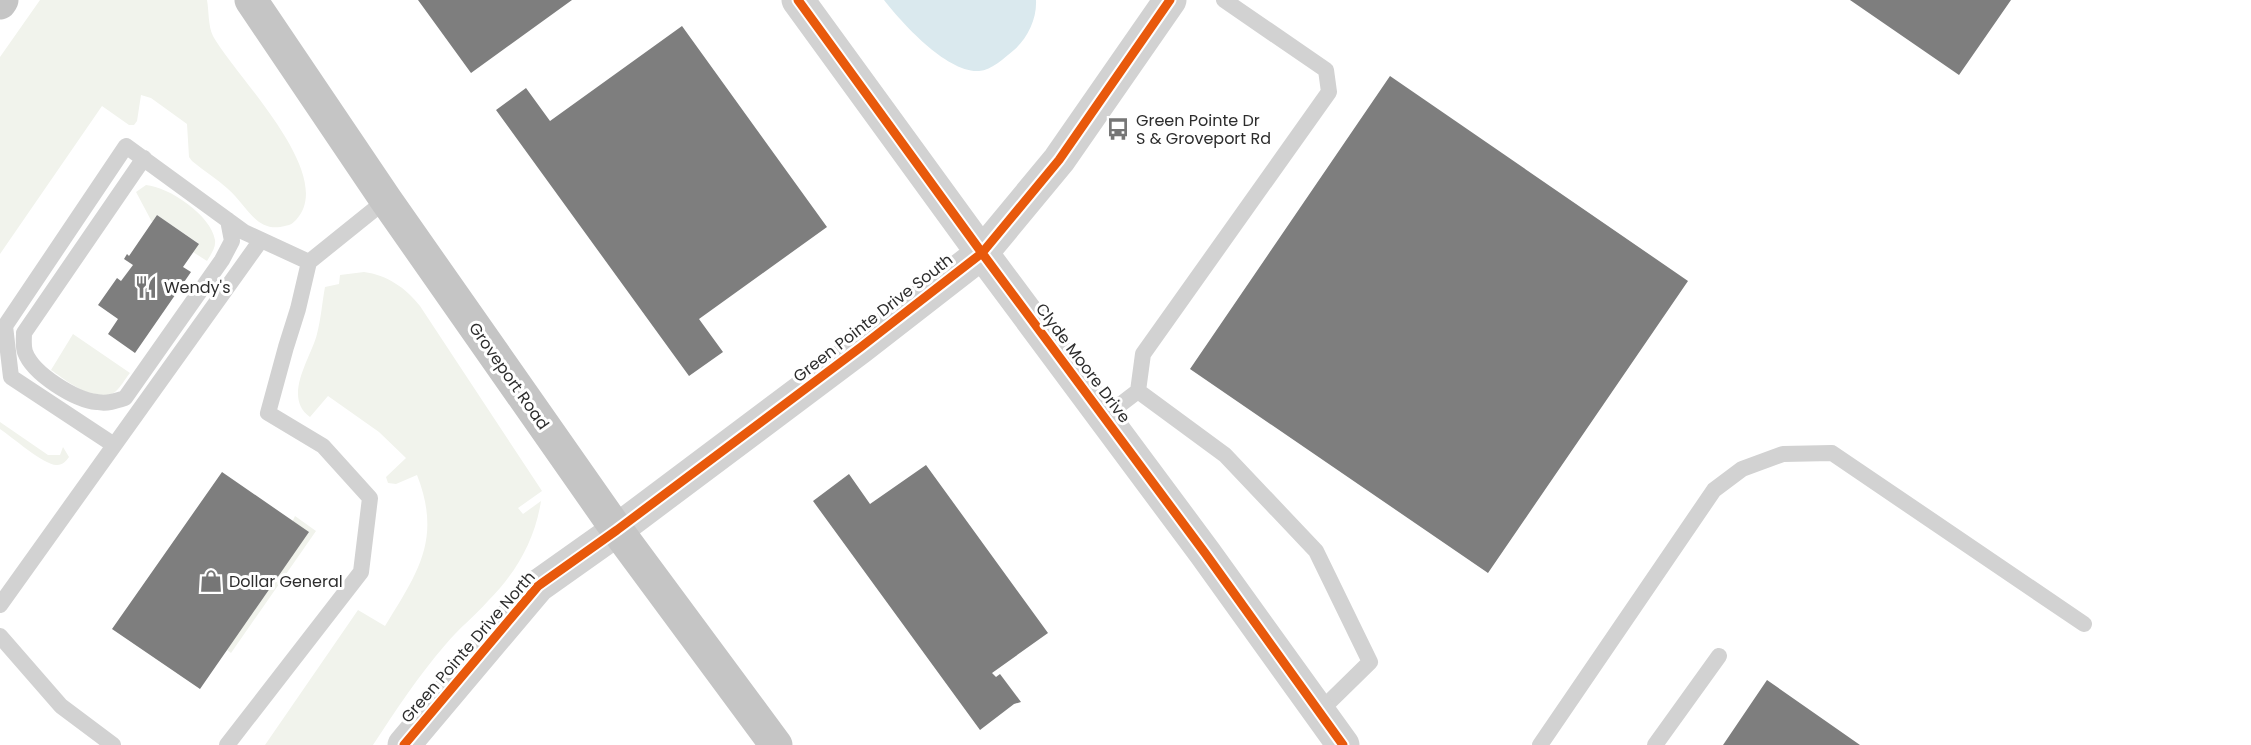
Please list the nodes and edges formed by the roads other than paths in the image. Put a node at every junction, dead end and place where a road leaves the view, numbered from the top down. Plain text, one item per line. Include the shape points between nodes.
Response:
1 (251, 0) edge
2 (798, 0) edge
3 (1170, 0) edge
4 (1224, 0) edge
5 (144, 158) junction
6 (386, 200) junction
7 (228, 220) junction
8 (261, 240) junction
9 (982, 253) junction
10 (309, 262) junction
11 (1138, 391) junction
12 (1104, 417) junction
13 (114, 445) junction
14 (617, 530) junction
15 (0, 605) edge
16 (2084, 624) dead end
17 (0, 636) edge
18 (1719, 656) dead end
19 (1319, 712) junction
20 (113, 745) edge
21 (227, 745) edge
22 (404, 745) edge
23 (776, 745) edge
24 (1343, 745) edge
25 (1540, 745) edge
26 (1655, 745) edge

1 - 6 main road, Groveport Road
2 - 9 street, Clyde Moore Drive
3 - 9 street, Green Pointe Drive South via 1059,159
4 - 11 lane via 1326,70 1329,92 1143,354
5 - 7 lane
5 - 7 lane via 24,333 25,351 43,374 79,398 111,403 125,398 222,260 232,241
5 - 13 lane via 126,146 5,326 11,377
6 - 10 lane
6 - 14 main road, Groveport Road
7 - 8 lane
8 - 10 lane
8 - 13 lane
9 - 12 street, Clyde Moore Drive
9 - 14 street, Green Pointe Drive South
10 - 21 lane via 268,413 323,446 370,498 361,572
11 - 12 lane
11 - 19 lane via 1225,455 1316,551 1370,662
12 - 19 street, Clyde Moore Drive
13 - 15 lane
14 - 22 street, Green Pointe Drive North via 538,586
14 - 23 main road, Groveport Road
16 - 25 lane via 1832,453 1783,454 1742,469 1714,490
17 - 20 lane via 61,706
18 - 26 lane
19 - 24 street, Clyde Moore Drive

